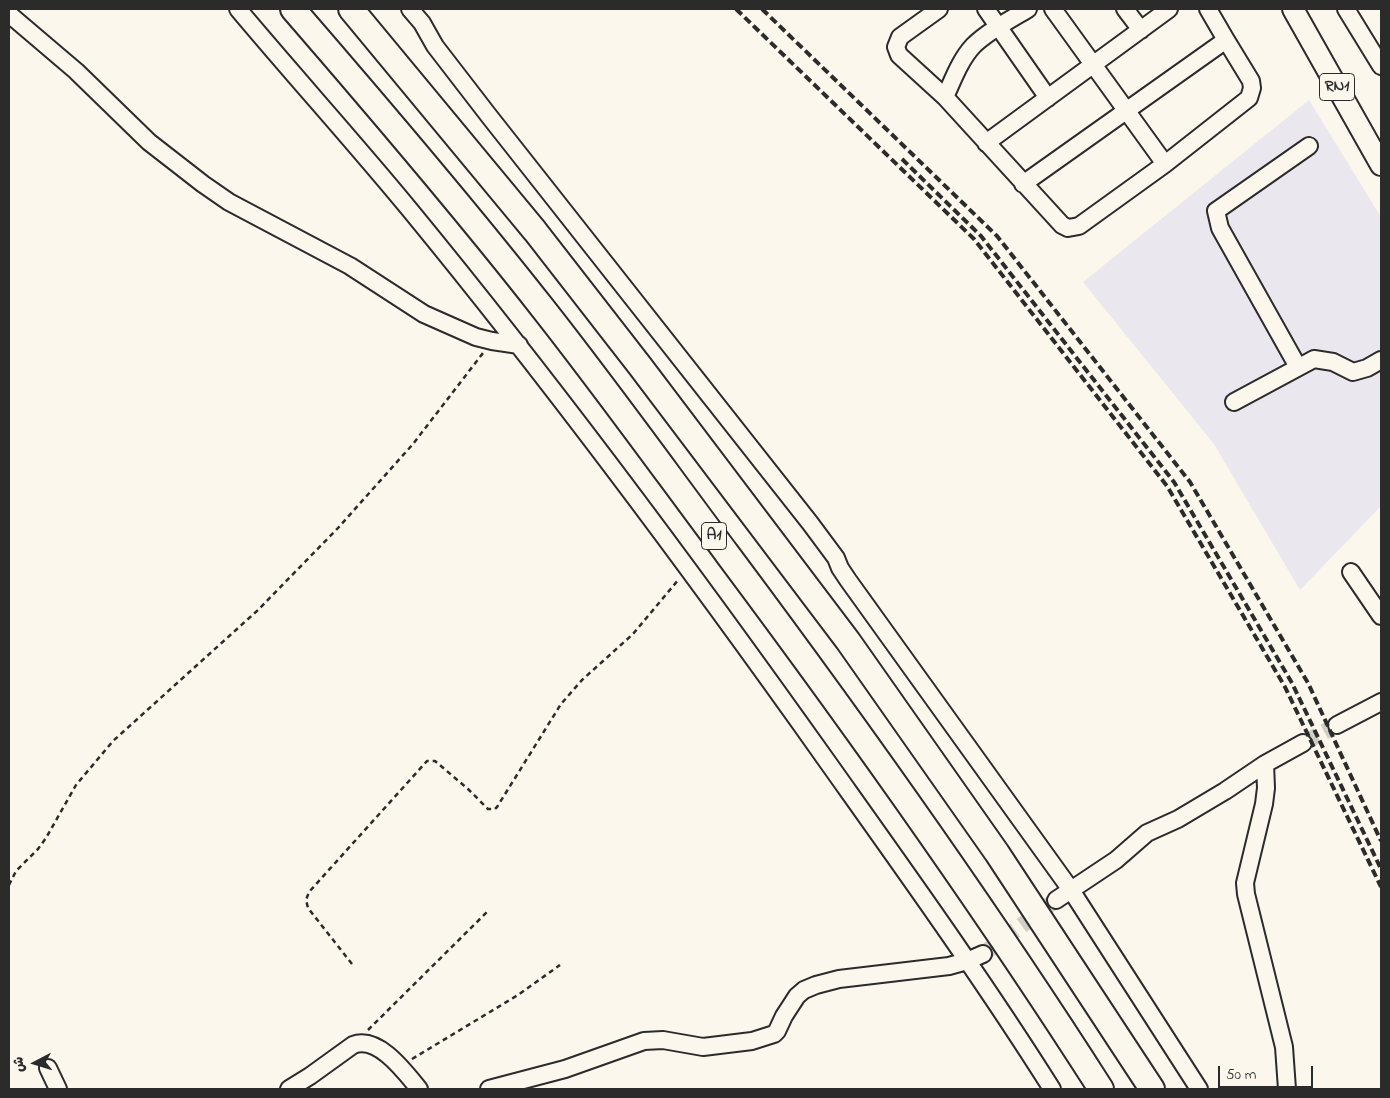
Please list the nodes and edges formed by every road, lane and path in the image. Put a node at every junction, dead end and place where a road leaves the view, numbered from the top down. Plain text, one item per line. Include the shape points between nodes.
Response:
1 (238, 9) edge
2 (293, 9) edge
3 (352, 9) edge
4 (410, 9) edge
5 (939, 9) edge
6 (986, 9) edge
7 (1028, 9) edge
8 (1053, 9) edge
9 (1125, 9) edge
10 (1169, 9) edge
11 (1208, 9) edge
12 (1293, 9) edge
13 (1346, 9) edge
14 (9, 14) edge
15 (999, 27) junction
16 (1141, 30) junction
17 (1226, 40) junction
18 (1094, 65) junction
19 (1381, 66) edge
20 (945, 97) junction
21 (1048, 98) junction
22 (1126, 110) junction
23 (986, 142) junction
24 (1309, 146) dead end
25 (1165, 164) junction
26 (1381, 165) edge
27 (1023, 184) junction
28 (492, 341) junction
29 (519, 345) junction
30 (1381, 360) edge
31 (1298, 368) junction
32 (1234, 402) dead end
33 (688, 568) junction
34 (1351, 572) dead end
35 (1381, 616) edge
36 (1381, 702) edge
37 (1337, 725) tunnel mouth
38 (1302, 743) tunnel mouth
39 (1265, 764) junction
40 (9, 885) edge
41 (1071, 890) junction
42 (1056, 900) tunnel mouth
43 (489, 910) dead end
44 (982, 954) tunnel mouth
45 (967, 961) junction
46 (352, 964) dead end
47 (560, 965) dead end
48 (361, 1043) junction
49 (400, 1067) junction
50 (48, 1068) dead end
51 (58, 1089) edge
52 (289, 1089) edge
53 (419, 1089) edge
54 (489, 1089) edge
55 (1052, 1089) edge
56 (1101, 1089) edge
57 (1152, 1089) edge
58 (1199, 1089) edge
59 (1287, 1089) edge

1 - 29 street via 408,208
2 - 56 highway, A1 via 540,305 668,473 912,808
3 - 57 highway, A1 via 535,231 848,641 997,853
4 - 41 street via 489,116 810,523
5 - 20 street via 900,37 896,47 899,55
6 - 15 street
7 - 15 street
8 - 18 street
9 - 16 street
10 - 16 street
11 - 17 street
12 - 26 main road, RN1
13 - 19 street
14 - 28 street via 76,71 149,142 203,184 242,209 350,266 424,314
15 - 20 street via 964,58
15 - 21 street
16 - 18 street
17 - 22 street
17 - 25 street via 1251,81 1249,98
18 - 21 street
18 - 22 street
20 - 23 street
21 - 23 street
22 - 25 street
22 - 27 street
23 - 27 street
24 - 31 street via 1216,211 1220,228
25 - 27 street via 1073,228 1062,225
28 - 29 street
28 - 40 path via 413,444 338,528 258,610 114,741 76,785 46,838 16,871
29 - 33 street
30 - 31 street via 1353,372 1333,362 1314,359
31 - 32 street
33 - 45 street
33 - 46 path via 632,634 561,704 495,809 488,809 436,761 427,761 308,892 308,908
34 - 35 street
36 - 37 street
38 - 39 street
39 - 41 street via 1178,819 1147,833 1116,860
39 - 59 street via 1264,804 1245,883 1284,1047
41 - 42 street
41 - 58 street
43 - 48 path via 372,1024
44 - 45 street
45 - 54 street via 816,985 797,996 774,1034 752,1041 702,1047 663,1040 644,1041 565,1069
45 - 55 street
47 - 49 path via 479,1020 450,1034
48 - 49 street via 384,1052
48 - 52 street via 352,1045
49 - 53 street
50 - 51 street

